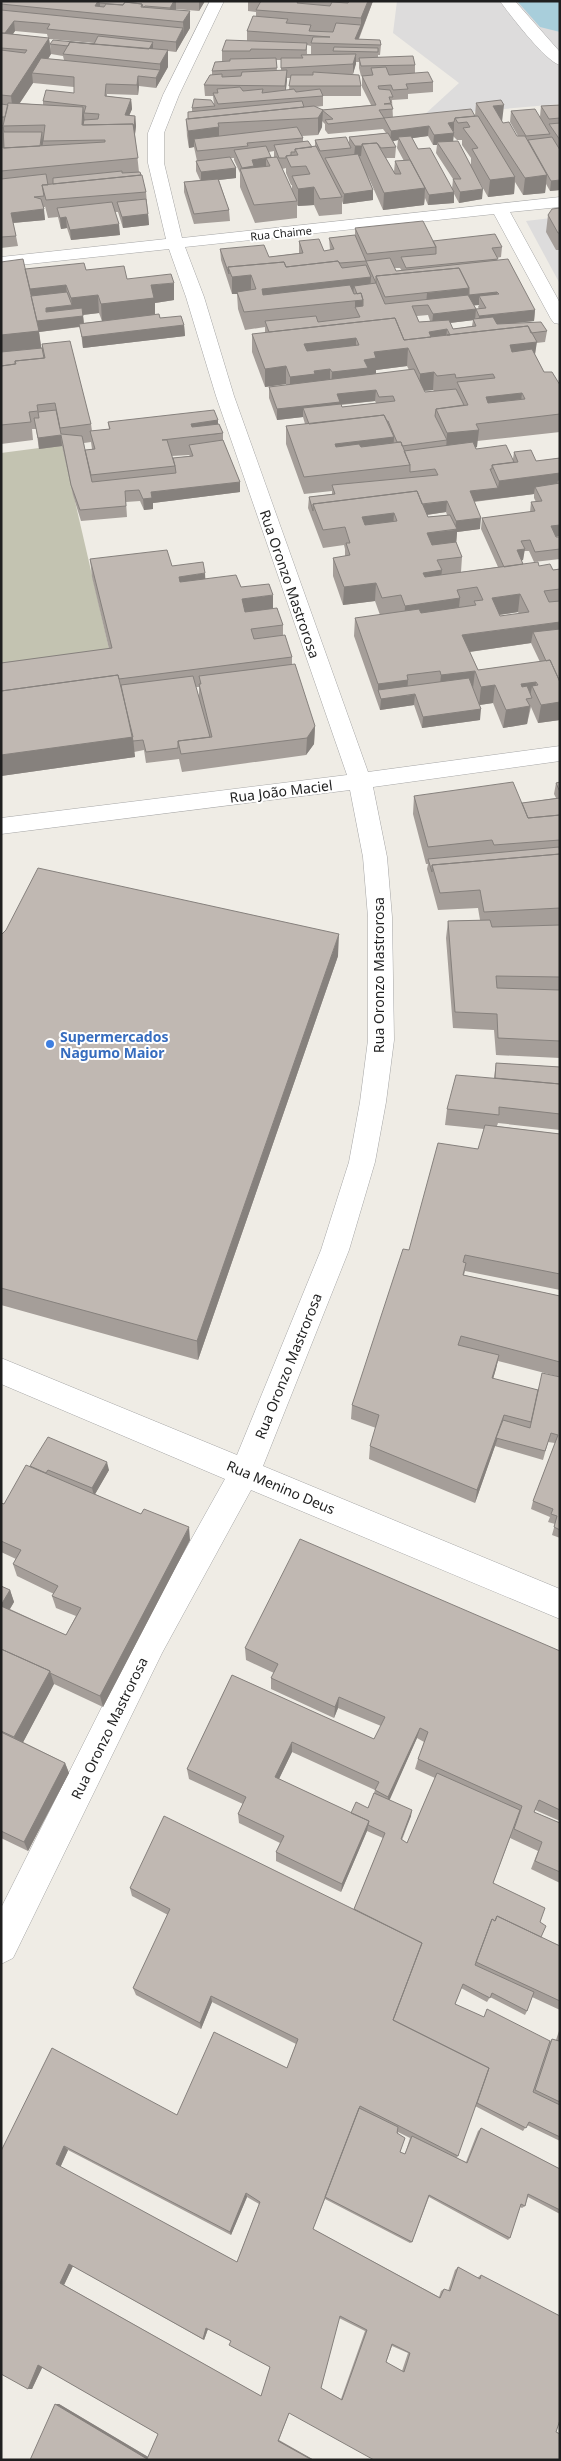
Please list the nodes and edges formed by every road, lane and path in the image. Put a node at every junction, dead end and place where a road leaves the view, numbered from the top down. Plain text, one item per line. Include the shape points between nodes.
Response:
1 (218, 1) edge
2 (507, 1) edge
3 (560, 61) edge
4 (560, 202) edge
5 (499, 208) junction
6 (176, 243) junction
7 (1, 262) edge
8 (560, 319) edge
9 (560, 753) edge
10 (360, 781) junction
11 (1, 826) edge
12 (1, 1371) edge
13 (245, 1472) junction
14 (560, 1604) edge
15 (1, 1946) edge

1 - 6 street, Rua Oronzo Mastrorosa via 156,132 156,163
2 - 3 street
4 - 5 street, Rua Chaime
5 - 6 street, Rua Chaime
5 - 8 street
6 - 7 street, Rua Chaime
6 - 10 street, Rua Oronzo Mastrorosa via 224,396
9 - 10 street, Rua João Maciel
10 - 11 street, Rua João Maciel
10 - 13 street, Rua Oronzo Mastrorosa via 375,857 380,917 381,1040 373,1102 362,1162 336,1250
12 - 13 street, Rua Menino Deus
13 - 14 street, Rua Menino Deus
13 - 15 street, Rua Oronzo Mastrorosa via 151,1642

